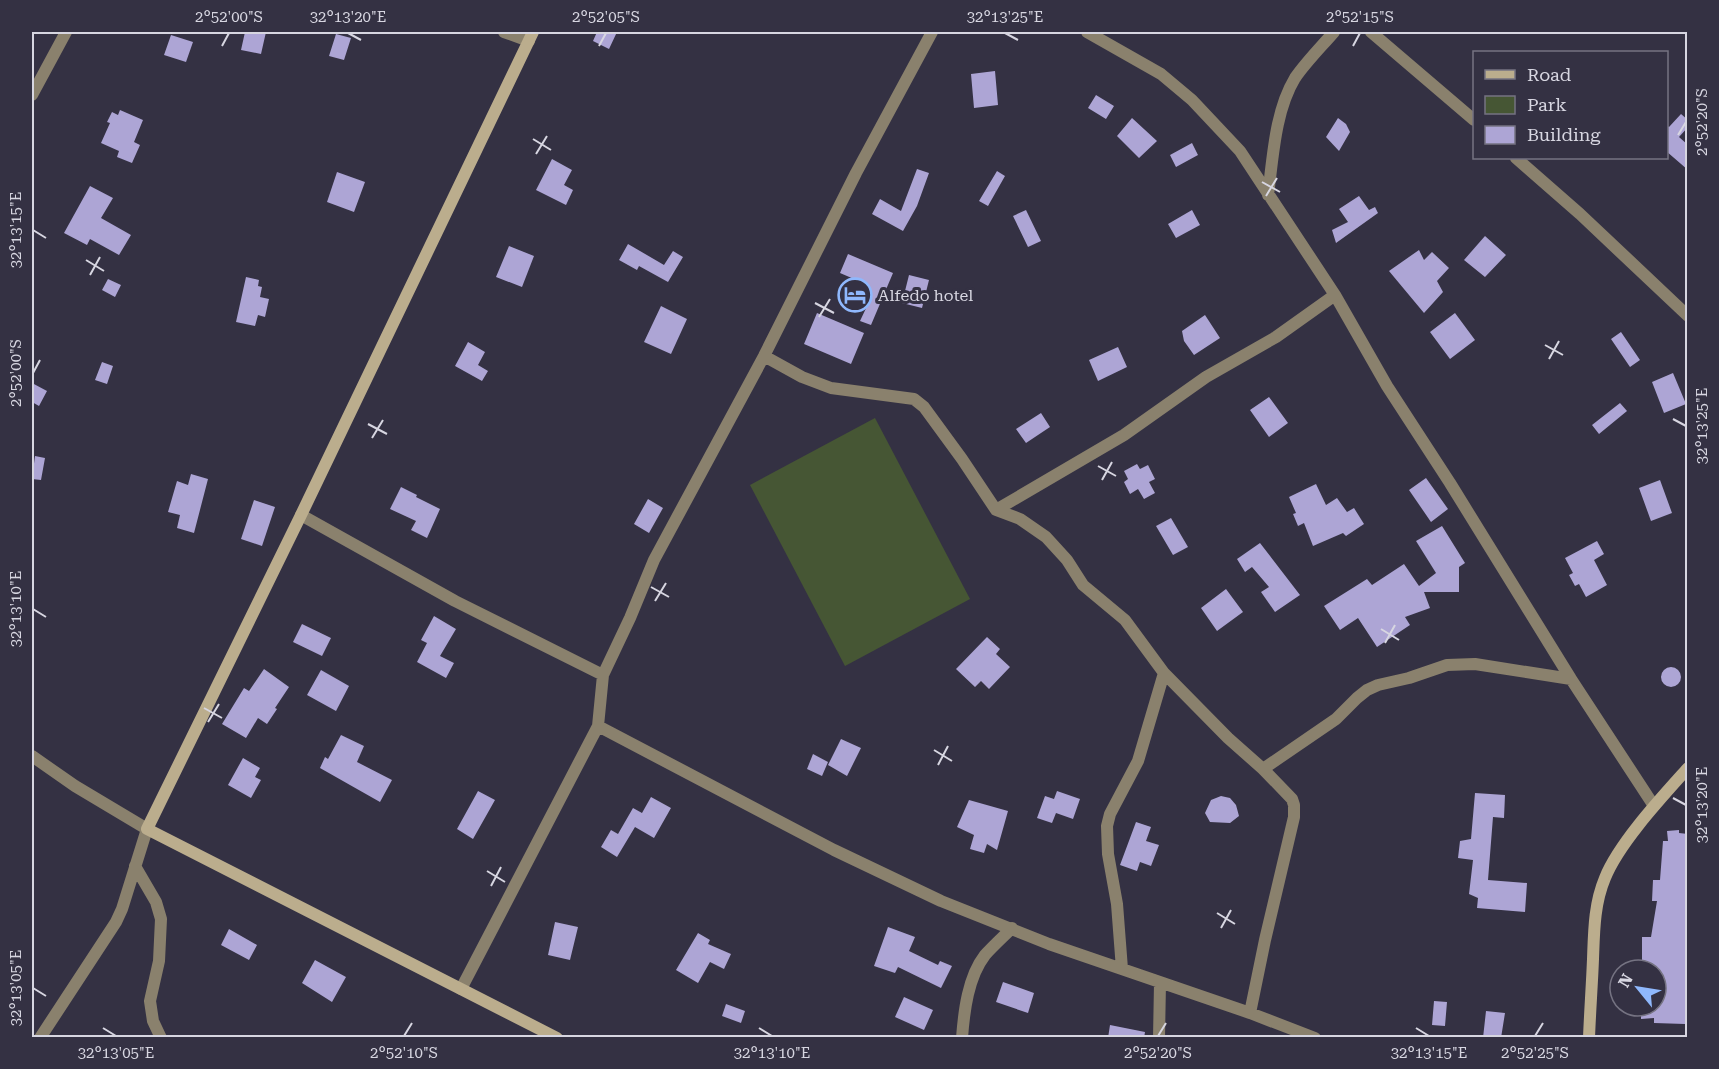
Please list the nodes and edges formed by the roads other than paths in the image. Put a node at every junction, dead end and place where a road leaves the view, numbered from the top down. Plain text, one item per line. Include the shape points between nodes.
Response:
1 (66, 32) edge
2 (504, 32) edge
3 (932, 32) edge
4 (1087, 32) edge
5 (1334, 32) edge
6 (1371, 32) edge
7 (531, 36) edge
8 (32, 95) edge
9 (1473, 119) edge
10 (1517, 159) edge
11 (1268, 195) junction
12 (1335, 295) junction
13 (1688, 316) edge
14 (764, 356) junction
15 (996, 510) junction
16 (301, 516) junction
17 (1164, 674) junction
18 (603, 675) junction
19 (1572, 679) junction
20 (598, 726) junction
21 (32, 756) edge
22 (1688, 768) edge
23 (1263, 769) junction
24 (1654, 806) junction
25 (147, 829) junction
26 (135, 866) junction
27 (1012, 928) junction
28 (1122, 969) junction
29 (1160, 983) junction
30 (461, 989) junction
31 (1250, 1013) junction
32 (40, 1038) edge
33 (161, 1038) edge
34 (557, 1038) edge
35 (962, 1038) edge
36 (1159, 1038) edge
37 (1315, 1038) edge
38 (1589, 1038) edge

1 - 8 street
2 - 7 street
3 - 14 street
4 - 11 street via 1161,74 1192,100 1240,152
5 - 11 street via 1289,91
6 - 9 street
7 - 16 street
10 - 13 street
11 - 12 street
12 - 15 street via 1124,435
12 - 19 street via 1387,386
14 - 15 street via 831,388 914,399 956,450
14 - 18 street via 654,560
15 - 17 street via 1020,519 1046,537 1083,585 1125,620
16 - 18 street
16 - 25 street
17 - 23 street
17 - 28 street via 1138,761 1107,826
18 - 20 street
19 - 23 street via 1475,664 1447,665 1378,685
19 - 24 street
20 - 27 street via 834,850 941,901
20 - 30 street
21 - 25 street
22 - 24 street
23 - 31 street via 1287,792 1294,810
24 - 38 street via 1614,859 1598,898
25 - 26 street
25 - 30 street
26 - 32 street via 116,922
26 - 33 street via 161,919 159,961 150,1001
27 - 28 street
27 - 35 street via 978,967 967,1001
28 - 29 street
29 - 31 street
29 - 36 street
30 - 34 street
31 - 37 street

